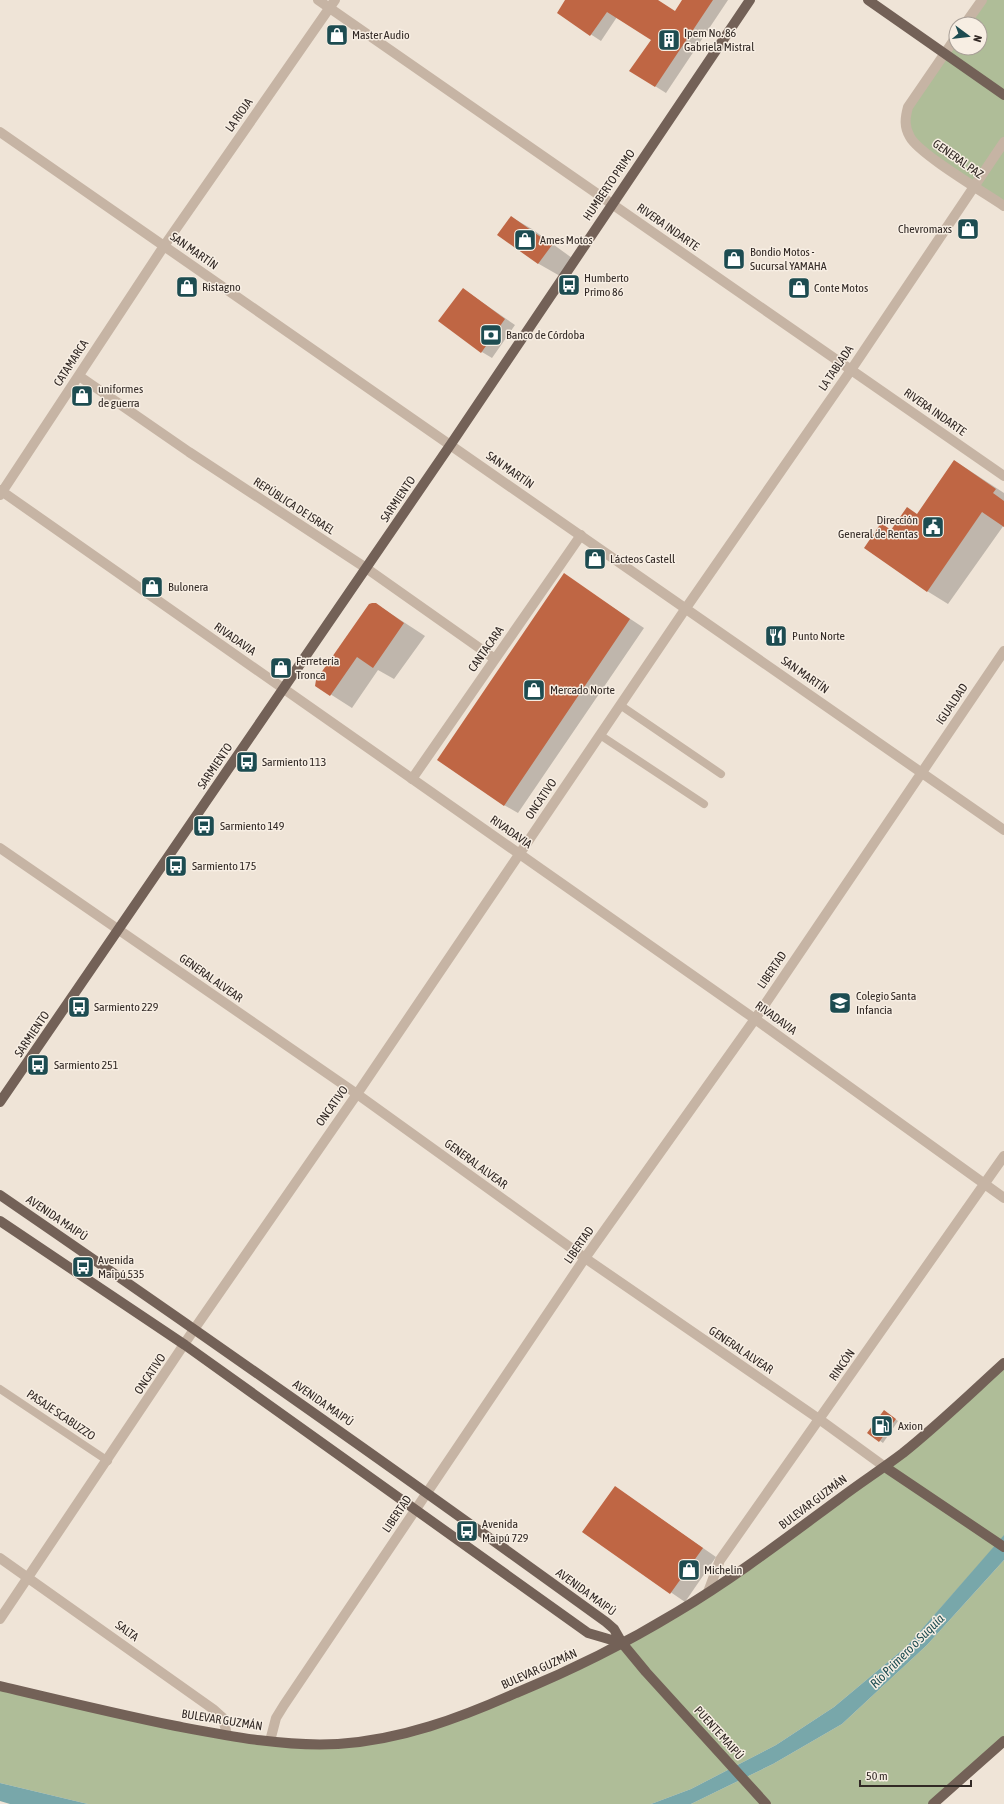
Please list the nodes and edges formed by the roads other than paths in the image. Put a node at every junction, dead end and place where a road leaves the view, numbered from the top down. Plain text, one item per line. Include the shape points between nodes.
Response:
1 (318, 0) edge
2 (750, 0) edge
3 (868, 0) edge
4 (982, 0) edge
5 (332, 4) edge
6 (971, 16) edge
7 (948, 49) edge
8 (945, 53) junction
9 (1004, 95) edge
10 (0, 132) edge
11 (1004, 142) edge
12 (974, 186) junction
13 (612, 204) junction
14 (1004, 206) edge
15 (164, 246) junction
16 (851, 370) junction
17 (79, 376) junction
18 (451, 444) junction
19 (1004, 476) edge
20 (1, 492) edge
21 (581, 535) junction
22 (366, 568) junction
23 (686, 608) junction
24 (1004, 651) edge
25 (495, 659) junction
26 (284, 689) junction
27 (620, 705) junction
28 (600, 735) junction
29 (922, 772) junction
30 (721, 774) dead end
31 (412, 779) junction
32 (704, 804) dead end
33 (1004, 830) edge
34 (0, 848) edge
35 (519, 854) junction
36 (118, 930) junction
37 (755, 1019) junction
38 (356, 1094) junction
39 (0, 1102) edge
40 (1004, 1156) edge
41 (985, 1185) junction
42 (0, 1195) edge
43 (1004, 1198) edge
44 (0, 1221) edge
45 (586, 1258) junction
46 (195, 1328) junction
47 (185, 1345) junction
48 (1004, 1363) edge
49 (0, 1389) edge
50 (819, 1419) junction
51 (108, 1461) junction
52 (885, 1467) junction
53 (427, 1493) junction
54 (416, 1509) junction
55 (1004, 1547) edge
56 (0, 1558) edge
57 (29, 1577) junction
58 (708, 1592) junction
59 (0, 1619) edge
60 (622, 1643) junction
61 (653, 1679) joint
62 (0, 1686) edge
63 (227, 1735) junction
64 (270, 1740) junction
65 (1004, 1741) edge
66 (766, 1804) edge
67 (932, 1804) edge

1 - 5 street, RIVERA INDARTE
2 - 13 main road, HUMBERTO PRIMO
3 - 8 main road
4 - 6 street
5 - 13 street, RIVERA INDARTE
5 - 15 street, LA RIOJA
7 - 8 street
8 - 9 main road
8 - 12 street, GENERAL PAZ via 908,107 906,127 915,144
10 - 15 street, SAN MARTÍN
11 - 12 street, LA TABLADA
12 - 14 street, GENERAL PAZ
12 - 16 street, LA TABLADA
13 - 16 street, RIVERA INDARTE
13 - 18 main road, HUMBERTO PRIMO
15 - 17 street, CATAMARCA
15 - 18 street, SAN MARTÍN
16 - 19 street, RIVERA INDARTE
16 - 23 street, LA TABLADA
17 - 20 street, CATAMARCA
17 - 22 street, REPÚBLICA DE ISRAEL via 189,452
18 - 21 street, SAN MARTÍN
18 - 22 main road, SARMIENTO
20 - 26 street, RIVADAVIA
21 - 23 street, SAN MARTÍN
21 - 25 street, CANTACARA
22 - 25 street, REPÚBLICA DE ISRAEL
22 - 26 main road, SARMIENTO
23 - 27 street, ONCATIVO
23 - 29 street, SAN MARTÍN
24 - 29 street, IGUALDAD
25 - 31 street, CANTACARA
26 - 31 street, RIVADAVIA
26 - 36 main road, SARMIENTO
27 - 28 street, ONCATIVO
27 - 30 lane
28 - 32 lane
28 - 35 street, ONCATIVO
29 - 33 street, SAN MARTÍN
29 - 37 street, LIBERTAD
31 - 35 street, RIVADAVIA
34 - 36 street, GENERAL ALVEAR
35 - 37 street, RIVADAVIA
35 - 38 street, ONCATIVO
36 - 38 street, GENERAL ALVEAR
36 - 39 main road, SARMIENTO
37 - 41 street, RIVADAVIA
37 - 45 street, LIBERTAD
38 - 45 street, GENERAL ALVEAR
38 - 46 street, ONCATIVO
40 - 41 street, RINCÓN
41 - 43 street, RIVADAVIA
41 - 50 street, RINCÓN
42 - 46 main road, AVENIDA MAIPÚ
44 - 47 main road
45 - 50 street, GENERAL ALVEAR
45 - 53 street, LIBERTAD
46 - 47 street, ONCATIVO
46 - 53 main road, AVENIDA MAIPÚ
47 - 51 street, ONCATIVO
47 - 54 main road
48 - 52 main road, BULEVAR GUZMÁN
49 - 51 lane, PASAJE SCABUZZO
50 - 52 street, GENERAL ALVEAR
50 - 58 street, RINCÓN via 720,1560
51 - 57 street, ONCATIVO
52 - 55 main road, GENERAL ALVEAR
52 - 58 main road, BULEVAR GUZMÁN
53 - 54 street, LIBERTAD
53 - 60 main road, AVENIDA MAIPÚ via 606,1622 614,1629
54 - 60 main road via 588,1633
54 - 64 street, LIBERTAD via 284,1705 276,1718
56 - 57 street, SALTA
57 - 59 street, ONCATIVO
57 - 63 street, SALTA via 213,1709 222,1718
58 - 60 main road, BULEVAR GUZMÁN
60 - 61 main road, AVENIDA MAIPÚ
60 - 64 main road, BULEVAR GUZMÁN via 506,1698 418,1730 336,1744
61 - 66 main road, PUENTE MAIPÚ
62 - 63 main road, BULEVAR GUZMÁN via 108,1712
63 - 64 main road, BULEVAR GUZMÁN
65 - 67 main road

